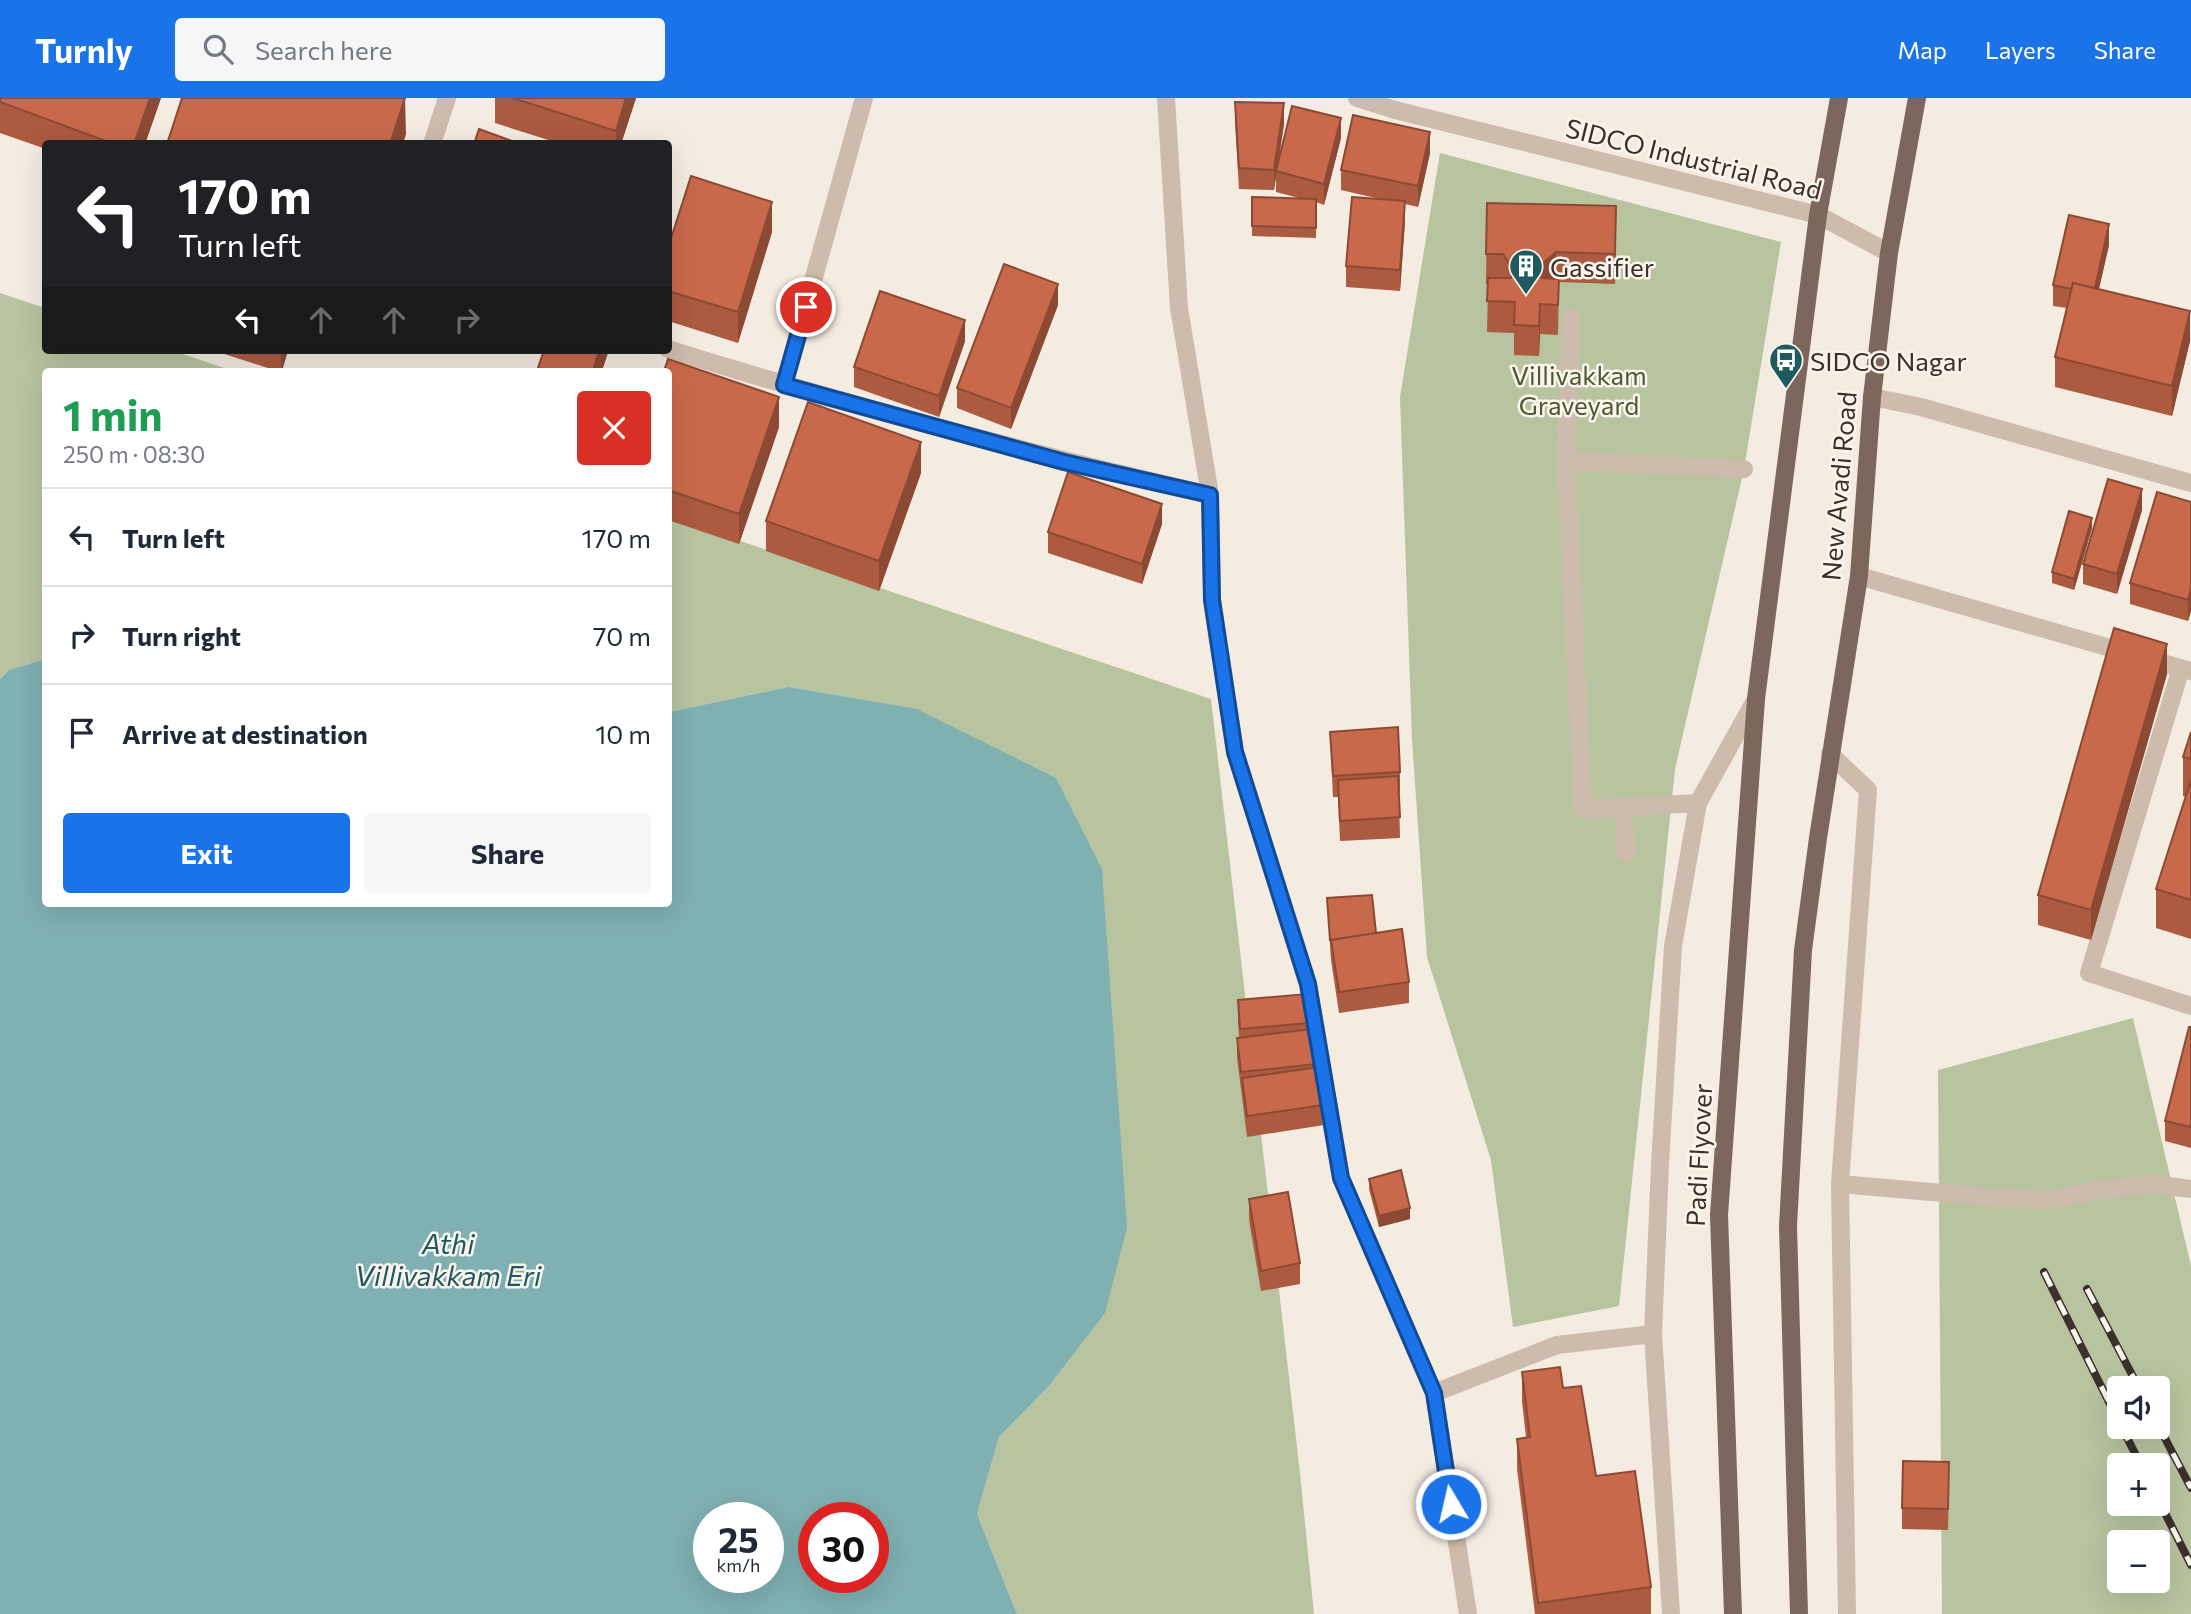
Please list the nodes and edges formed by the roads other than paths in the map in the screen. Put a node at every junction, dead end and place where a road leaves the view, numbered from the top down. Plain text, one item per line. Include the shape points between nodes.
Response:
1 (446, 98) edge
2 (864, 98) edge
3 (1166, 98) edge
4 (1357, 98) edge
5 (1839, 98) edge
6 (1917, 98) edge
7 (1393, 104) edge
8 (433, 140) edge
9 (1818, 215) junction
10 (1889, 253) junction
11 (1571, 318) dead end
12 (672, 350) edge
13 (784, 385) junction
14 (1872, 397) junction
15 (1566, 461) junction
16 (1744, 469) dead end
17 (2191, 483) edge
18 (1210, 495) junction
19 (1859, 576) junction
20 (2186, 669) edge
21 (1756, 699) junction
22 (1830, 754) junction
23 (1698, 803) junction
24 (1623, 807) junction
25 (1626, 853) dead end
26 (2191, 1006) edge
27 (1840, 1184) junction
28 (2191, 1189) edge
29 (1653, 1334) junction
30 (1434, 1393) junction
31 (1468, 1614) edge
32 (1671, 1614) edge
33 (1733, 1614) edge
34 (1799, 1614) edge
35 (1847, 1614) edge

1 - 8 street
2 - 13 street
3 - 18 street via 1179,308
4 - 7 street, SIDCO Industrial Road
5 - 9 main road, New Avadi Road
6 - 10 main road, New Avadi Road
7 - 9 street, SIDCO Industrial Road
9 - 10 street, SIDCO Industrial Road
9 - 21 main road, New Avadi Road
10 - 14 main road, New Avadi Road
11 - 15 street
12 - 13 street
13 - 18 street via 1064,462
14 - 17 street
14 - 19 main road, New Avadi Road
15 - 16 street
15 - 24 street via 1583,809
18 - 30 street via 1212,600 1235,752 1308,984 1341,1178
19 - 20 street
19 - 22 main road, New Avadi Road
20 - 26 street via 2089,973
21 - 23 street
21 - 33 main road, Padi Flyover via 1719,1215
22 - 27 street via 1868,790
22 - 34 main road via 1803,950 1788,1226
23 - 24 street
23 - 29 street via 1673,946
24 - 25 street
27 - 28 street via 2050,1200 2153,1184
27 - 35 street
29 - 30 street via 1558,1345
29 - 32 street
30 - 31 street

